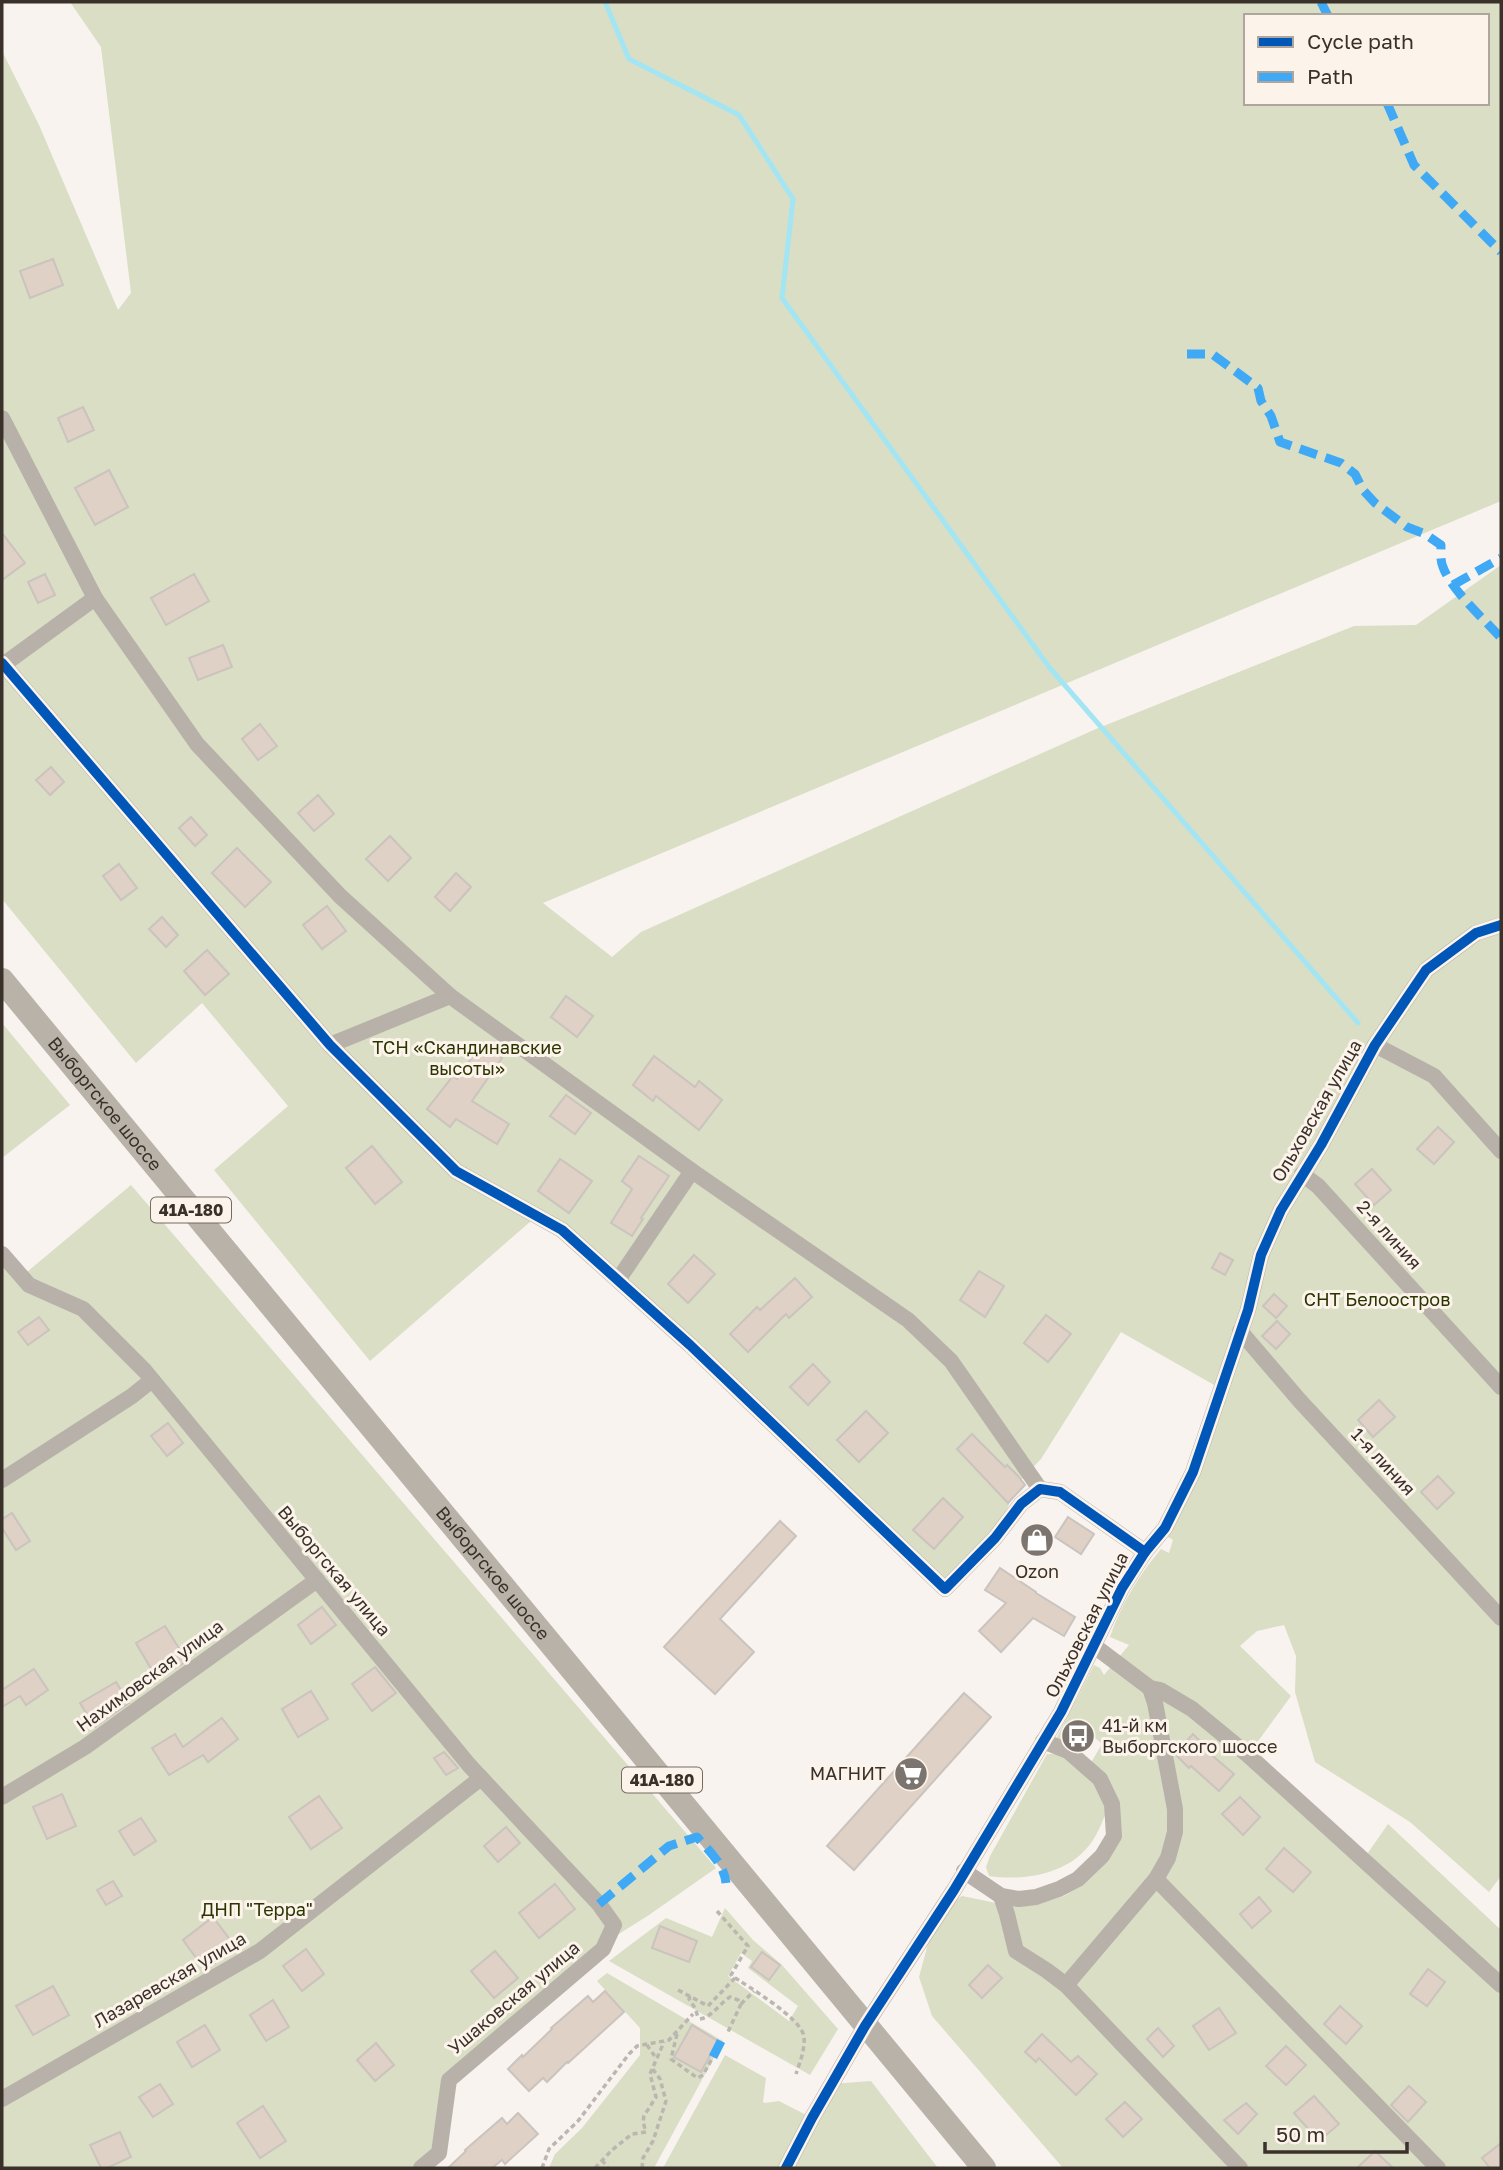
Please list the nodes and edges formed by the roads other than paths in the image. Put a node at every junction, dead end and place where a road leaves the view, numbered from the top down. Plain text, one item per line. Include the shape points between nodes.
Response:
1 (2, 418) edge
2 (95, 598) junction
3 (3, 664) edge
4 (1501, 925) edge
5 (2, 980) edge
6 (450, 996) junction
7 (330, 1045) junction
8 (1375, 1045) junction
9 (1501, 1151) edge
10 (692, 1171) junction
11 (1302, 1174) junction
12 (2, 1254) edge
13 (618, 1280) junction
14 (1240, 1331) junction
15 (152, 1380) junction
16 (1501, 1387) edge
17 (2, 1480) edge
18 (1040, 1489) junction
19 (1145, 1552) junction
20 (317, 1580) junction
21 (1501, 1618) edge
22 (1093, 1645) junction
23 (1150, 1688) junction
24 (1043, 1741) junction
25 (481, 1778) junction
26 (2, 1797) edge
27 (964, 1871) junction
28 (1156, 1879) junction
29 (1001, 1896) junction
30 (610, 1933) joint
31 (1066, 1985) junction
32 (1501, 1985) edge
33 (865, 2026) junction
34 (2, 2099) edge
35 (421, 2168) edge
36 (786, 2168) edge
37 (984, 2168) edge
38 (1240, 2168) edge
39 (1438, 2168) edge

1 - 2 street
2 - 3 street
2 - 6 street via 197,744 340,896
3 - 7 street
4 - 8 street, Ольховская улица via 1476,933 1426,970
5 - 33 main road, Выборгское шоссе / 41А-180
6 - 7 street
6 - 10 street
7 - 13 street via 456,1171 562,1230
8 - 9 street via 1434,1076
8 - 11 street, Ольховская улица
10 - 13 street
10 - 18 street via 908,1320 951,1361
11 - 14 street, Ольховская улица via 1261,1255
11 - 16 street, 2-я линия
12 - 15 street, Выборгская улица via 29,1285 83,1309
13 - 18 street via 944,1589
14 - 19 street, Ольховская улица via 1193,1472 1163,1530
14 - 21 street, 1-я линия
15 - 17 street
15 - 20 street, Выборгская улица
18 - 19 street via 1060,1492
19 - 22 street, Ольховская улица
20 - 25 street, Выборгская улица
20 - 26 street, Нахимовская улица via 85,1747
22 - 23 street
22 - 24 street, Ольховская улица
23 - 28 street via 1175,1809 1168,1858
23 - 32 street via 1192,1709 1248,1755
24 - 27 street, Ольховская улица
24 - 29 street via 1068,1751 1100,1779 1112,1804 1114,1836 1079,1879 1036,1897
25 - 30 street, Выборгская улица via 599,1904 614,1925
25 - 34 street, Лазаревская улица via 260,1951
27 - 29 street
27 - 33 street, Ольховская улица
28 - 31 street
28 - 39 street
29 - 31 street via 1016,1951
30 - 35 street, Ушаковская улица via 603,1949 449,2080 439,2153
31 - 38 street
33 - 36 street, Ольховская улица
33 - 37 main road, Выборгское шоссе / 41А-180

